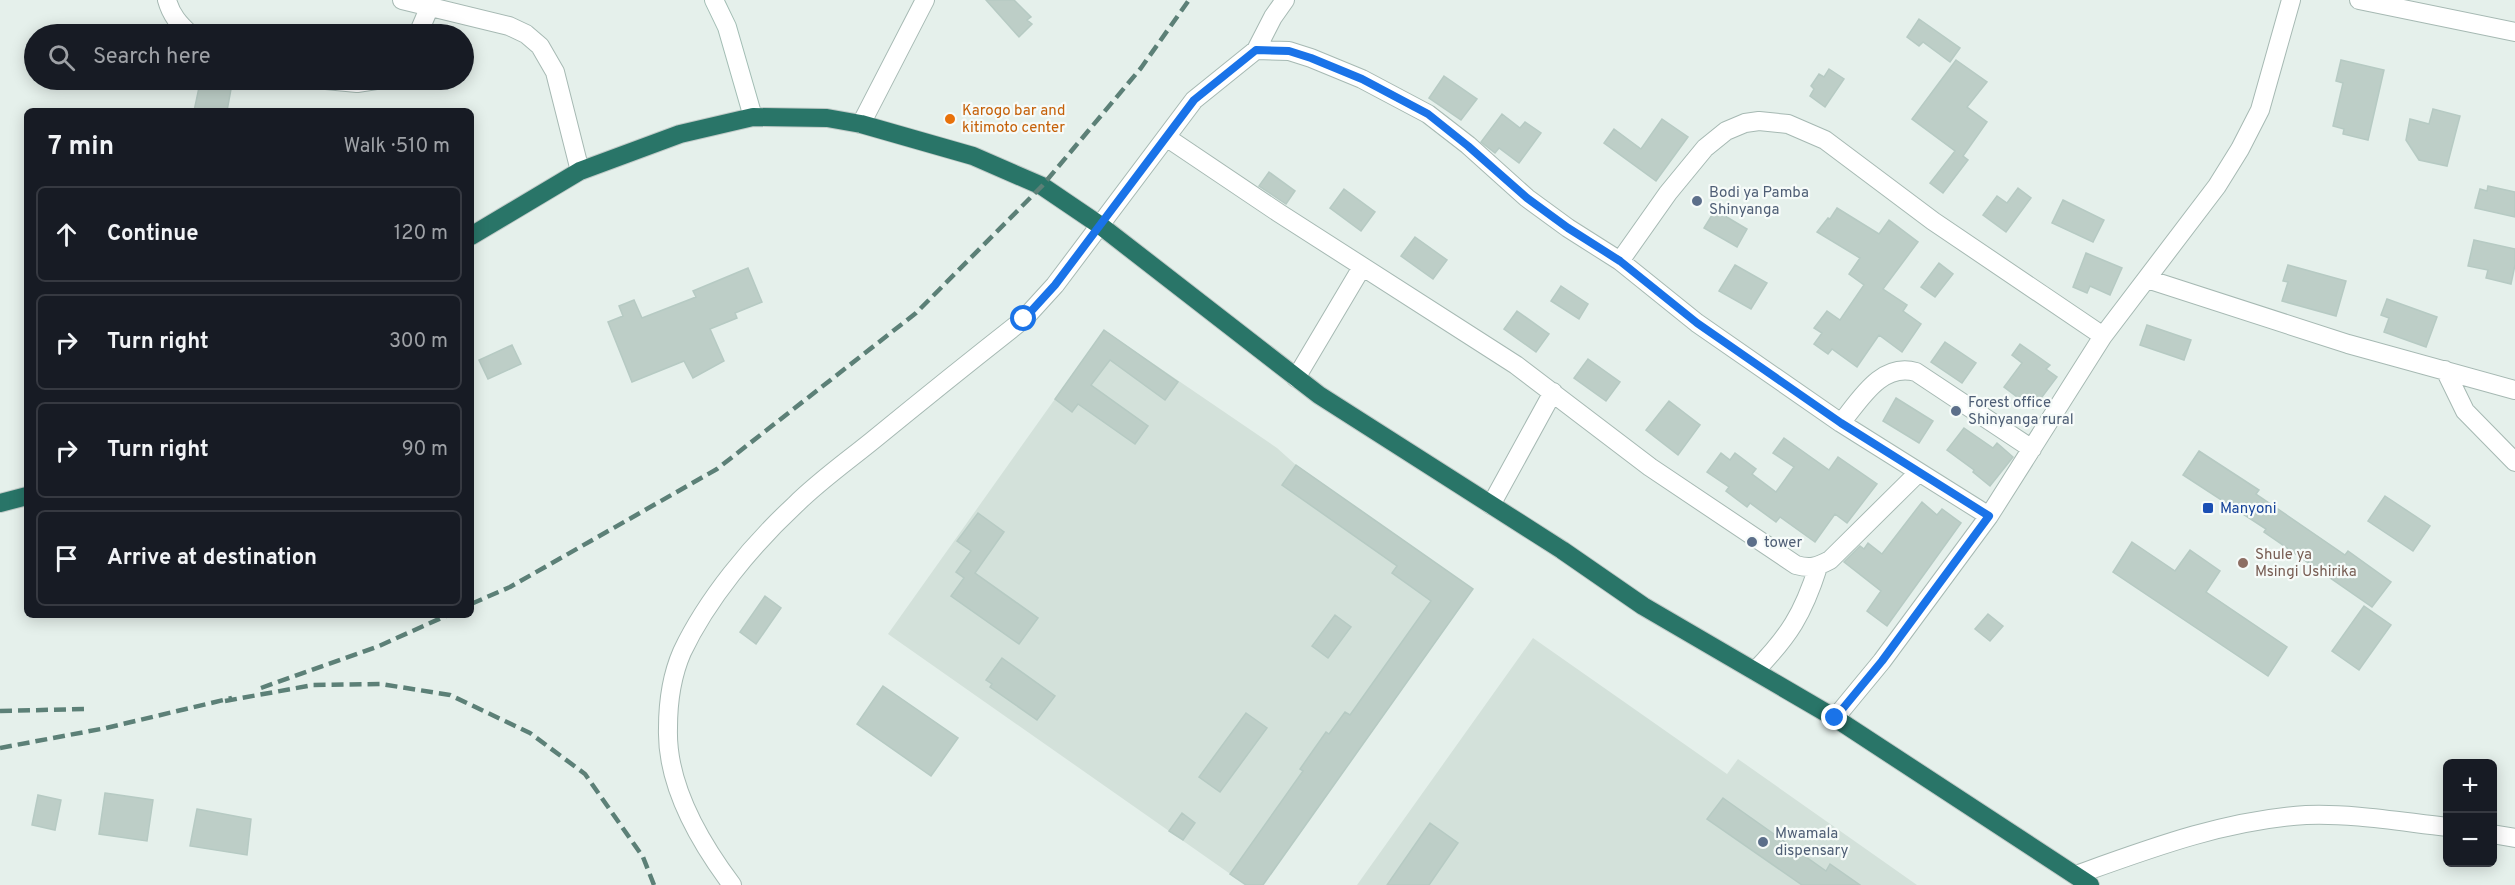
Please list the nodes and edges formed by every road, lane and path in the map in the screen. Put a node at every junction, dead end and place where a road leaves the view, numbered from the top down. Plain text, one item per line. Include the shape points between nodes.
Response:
1 (167, 0) edge
2 (402, 0) edge
3 (714, 0) edge
4 (925, 0) edge
5 (1285, 0) edge
6 (2291, 0) edge
7 (2359, 0) edge
8 (430, 6) junction
9 (178, 24) edge
10 (422, 24) edge
11 (2515, 32) edge
12 (1256, 50) junction
13 (753, 117) junction
14 (861, 124) junction
15 (1166, 137) junction
16 (580, 171) junction
17 (1101, 226) junction
18 (474, 234) edge
19 (1620, 261) junction
20 (1362, 267) junction
21 (2147, 279) junction
22 (2103, 336) junction
23 (2445, 370) junction
24 (1296, 378) junction
25 (2515, 390) edge
26 (1553, 392) junction
27 (1841, 423) junction
28 (2032, 449) junction
29 (2515, 462) edge
30 (1918, 473) junction
31 (24, 497) edge
32 (0, 503) edge
33 (1491, 505) junction
34 (1989, 516) junction
35 (1818, 567) junction
36 (1755, 671) junction
37 (1835, 718) junction
38 (2443, 826) edge
39 (2497, 835) edge
40 (2515, 838) edge
41 (2083, 880) edge
42 (732, 885) edge

1 - 9 street
2 - 8 street
3 - 13 street via 727,27
4 - 14 street
5 - 12 street
6 - 21 street via 2260,110 2217,186
7 - 11 street
8 - 10 street
8 - 16 street via 509,26 540,46 555,72
12 - 15 street via 1194,100
12 - 19 street via 1289,51 1311,58 1362,79 1428,114 1527,198
13 - 14 highway via 827,118
13 - 16 highway via 680,134
14 - 17 highway via 930,142 1009,171 1042,186
15 - 17 street
15 - 20 street
16 - 18 highway
17 - 24 highway
17 - 42 street via 1024,319 795,505 733,572 701,615 674,676 667,730 670,757 691,818
19 - 22 street via 1705,148 1726,131 1745,123 1788,124 1825,140 1933,221
19 - 27 street via 1697,323
20 - 24 street
20 - 26 street
21 - 22 street
21 - 23 street via 2348,344
22 - 28 street
23 - 25 street
23 - 29 street via 2465,411
24 - 33 highway
26 - 33 street
26 - 35 street via 1722,518 1796,565
27 - 28 street via 1883,376 1906,369
27 - 30 street
28 - 34 street
30 - 34 street
30 - 35 street via 1830,560
31 - 32 highway
33 - 36 highway via 1643,606
34 - 37 street
35 - 36 street via 1790,632
36 - 37 highway
37 - 41 highway
38 - 41 street via 2307,815 2244,824 2163,844
39 - 40 street

